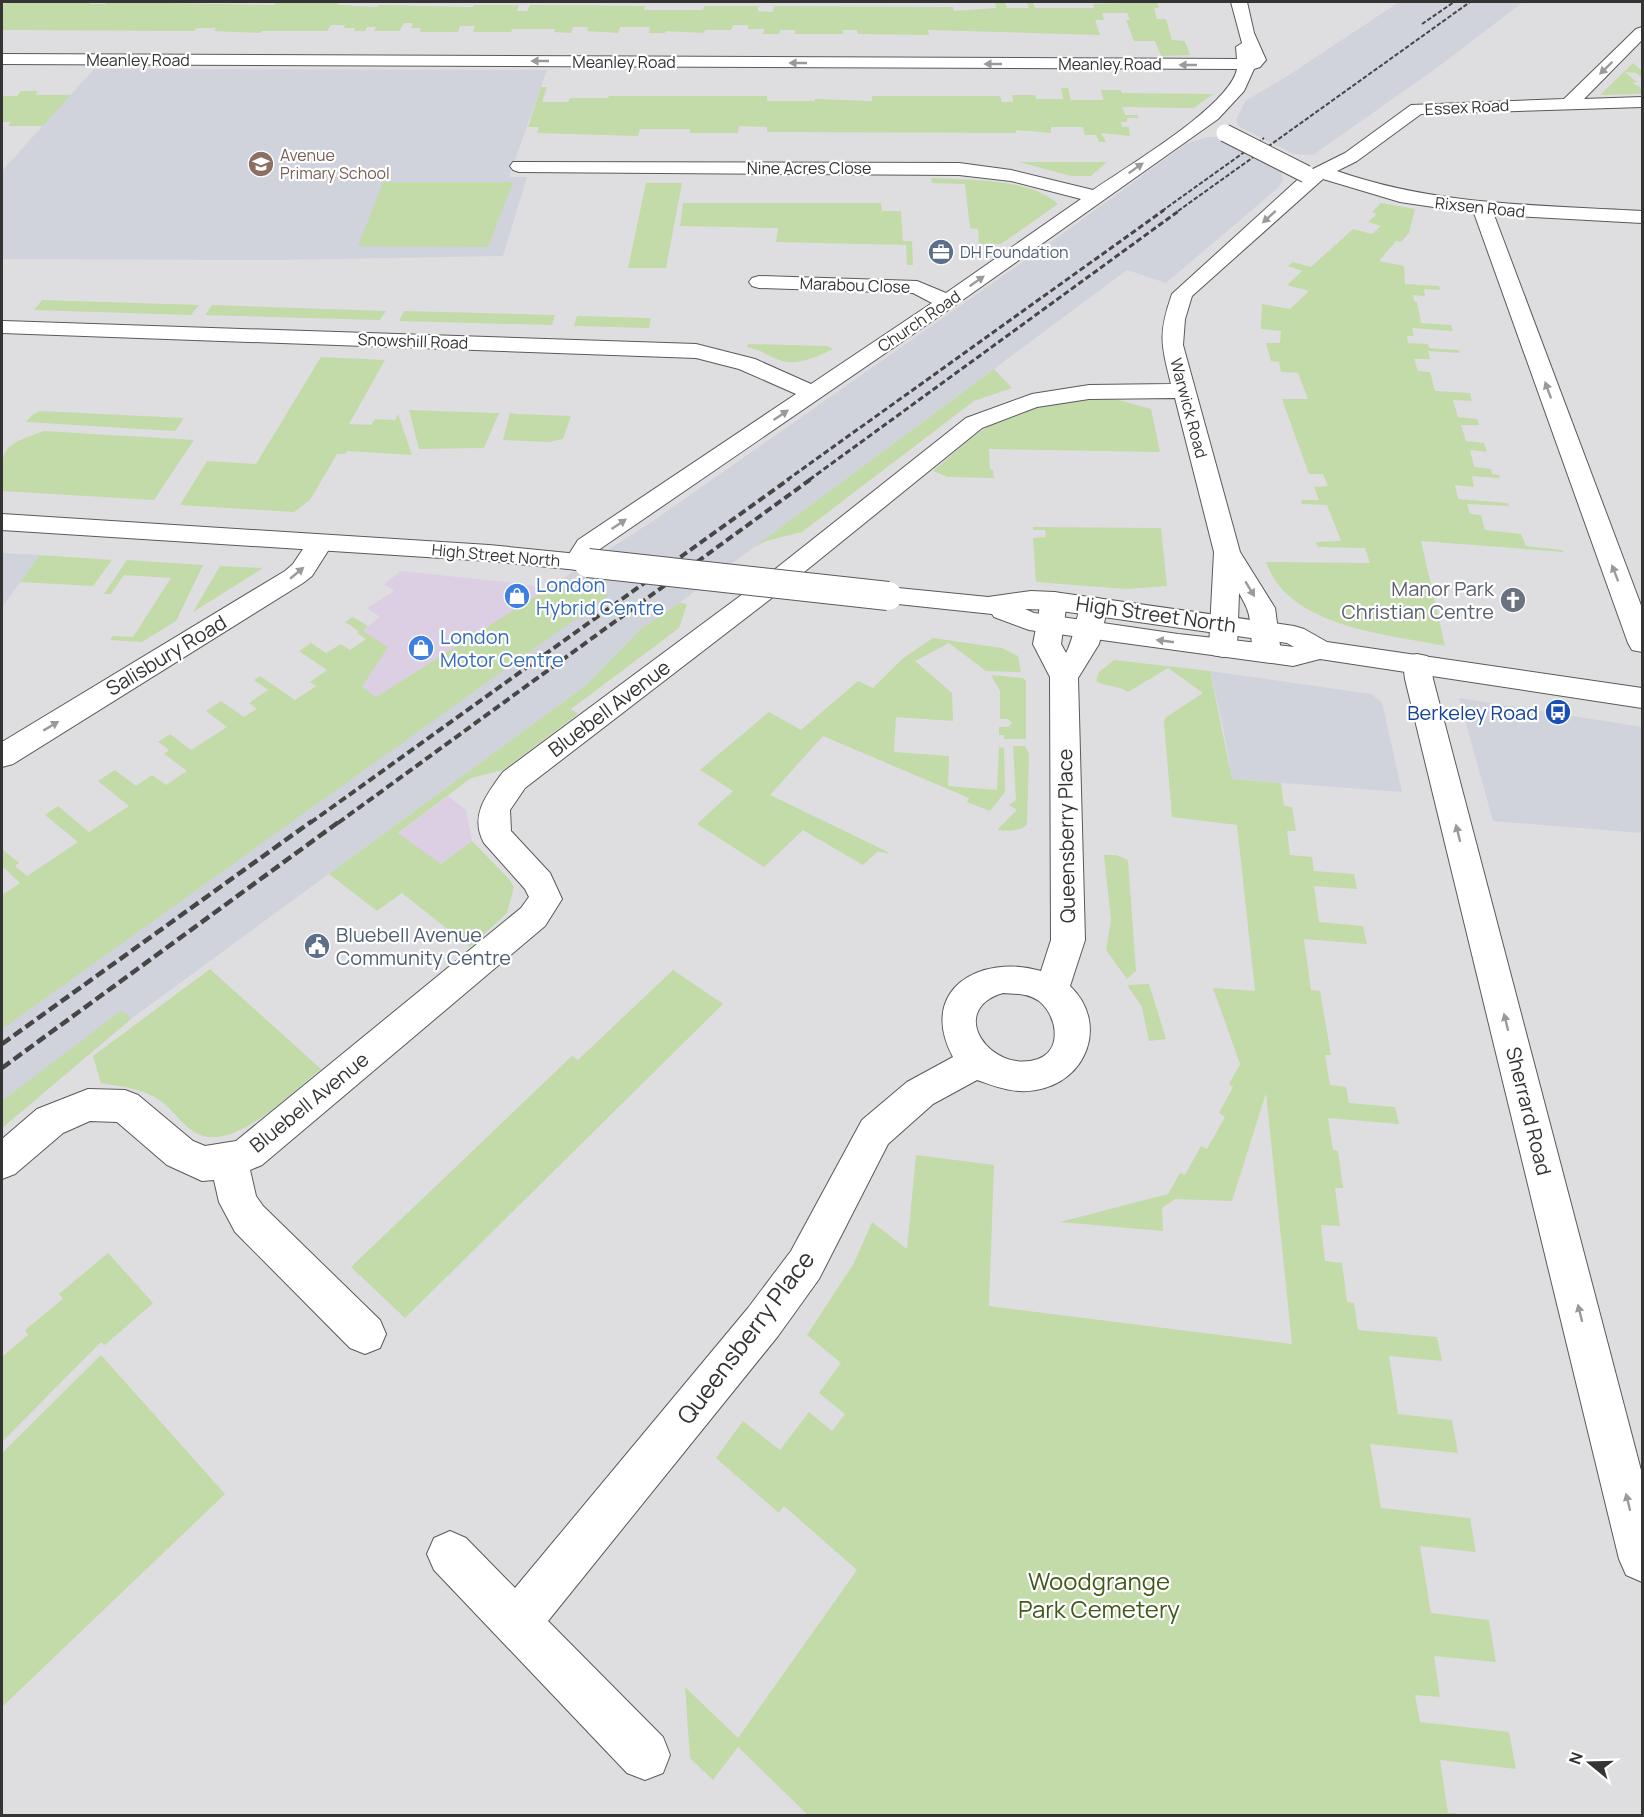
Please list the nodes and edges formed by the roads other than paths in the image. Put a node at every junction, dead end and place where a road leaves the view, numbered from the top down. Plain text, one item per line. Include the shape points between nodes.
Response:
1 (1239, 2) edge
2 (1642, 32) edge
3 (2, 59) edge
4 (1246, 65) junction
5 (1642, 102) edge
6 (1570, 103) junction
7 (1199, 124) junction
8 (519, 166) dead end
9 (1313, 174) junction
10 (1096, 197) junction
11 (1482, 209) junction
12 (1642, 217) edge
13 (759, 282) dead end
14 (947, 302) junction
15 (4, 327) dead end
16 (1183, 391) junction
17 (814, 393) junction
18 (2, 522) edge
19 (320, 543) junction
20 (1227, 552) junction
21 (583, 562) junction
22 (1052, 612) junction
23 (1092, 618) junction
24 (1224, 636) junction
25 (1266, 641) junction
26 (1642, 643) edge
27 (1417, 663) junction
28 (1064, 677) junction
29 (1642, 698) edge
30 (2, 756) edge
31 (1051, 991) junction
32 (977, 1062) junction
33 (229, 1161) junction
34 (2, 1162) edge
35 (365, 1334) dead end
36 (450, 1554) dead end
37 (1642, 1559) edge
38 (516, 1624) junction
39 (645, 1755) dead end

1 - 4 street, Church Road via 1258,60
2 -> 6 street
4 -> 3 street, Meanley Road
4 - 7 street, Church Road via 1233,95
5 - 6 street, Essex Road
6 - 9 street, Essex Road via 1417,109 1351,157
7 - 9 street, Rixsen Road, bridge
10 -> 7 street, Church Road
8 - 10 street, Nine Acres Close via 959,169 1027,177
9 - 11 street, Rixsen Road via 1398,196
9 -> 16 street, Warwick Road via 1182,294 1174,319 1172,345
14 -> 10 street, Church Road
11 - 12 street, Rixsen Road
26 -> 11 street
13 - 14 street, Marabou Close via 917,287
14 - 17 street, Church Road
15 - 17 street, Snowshill Road via 696,351 747,364
16 - 20 street, Warwick Road
16 - 33 street, Bluebell Avenue via 1089,392 1032,401 974,423 768,588 514,780 494,808 495,835 539,882 546,899 533,916 249,1153
21 -> 17 street, Church Road via 587,546
18 - 19 street, High Street North
19 - 21 street, High Street North
30 -> 19 street, Salisbury Road via 294,577
20 - 24 street, Warwick Road
20 -> 25 street, Warwick Road via 1261,608
21 - 22 street, High Street North, bridge via 988,606 1029,621
22 - 23 street, High Street North
22 - 28 street, Queensberry Place via 1047,644
23 - 24 street, High Street North
23 - 28 street via 1084,649
24 - 25 street, High Street North
25 - 27 street, High Street North via 1293,657 1320,650
27 - 29 street, High Street North
37 -> 27 street, Sherrard Road
28 - 31 street, Queensberry Place via 1068,940
31 - 32 street via 1028,981 1003,979 980,986 964,1001 957,1021 962,1043
31 - 32 street via 1066,1006 1074,1026 1073,1045 1062,1062 1043,1074 1020,1078 997,1073
32 - 38 street, Queensberry Place via 920,1093 875,1132 805,1265
33 - 34 street, Bluebell Avenue via 202,1164 180,1153 125,1106 88,1105 50,1121
33 - 35 street, Bluebell Avenue via 238,1202 249,1219
36 - 38 street
38 - 39 street

